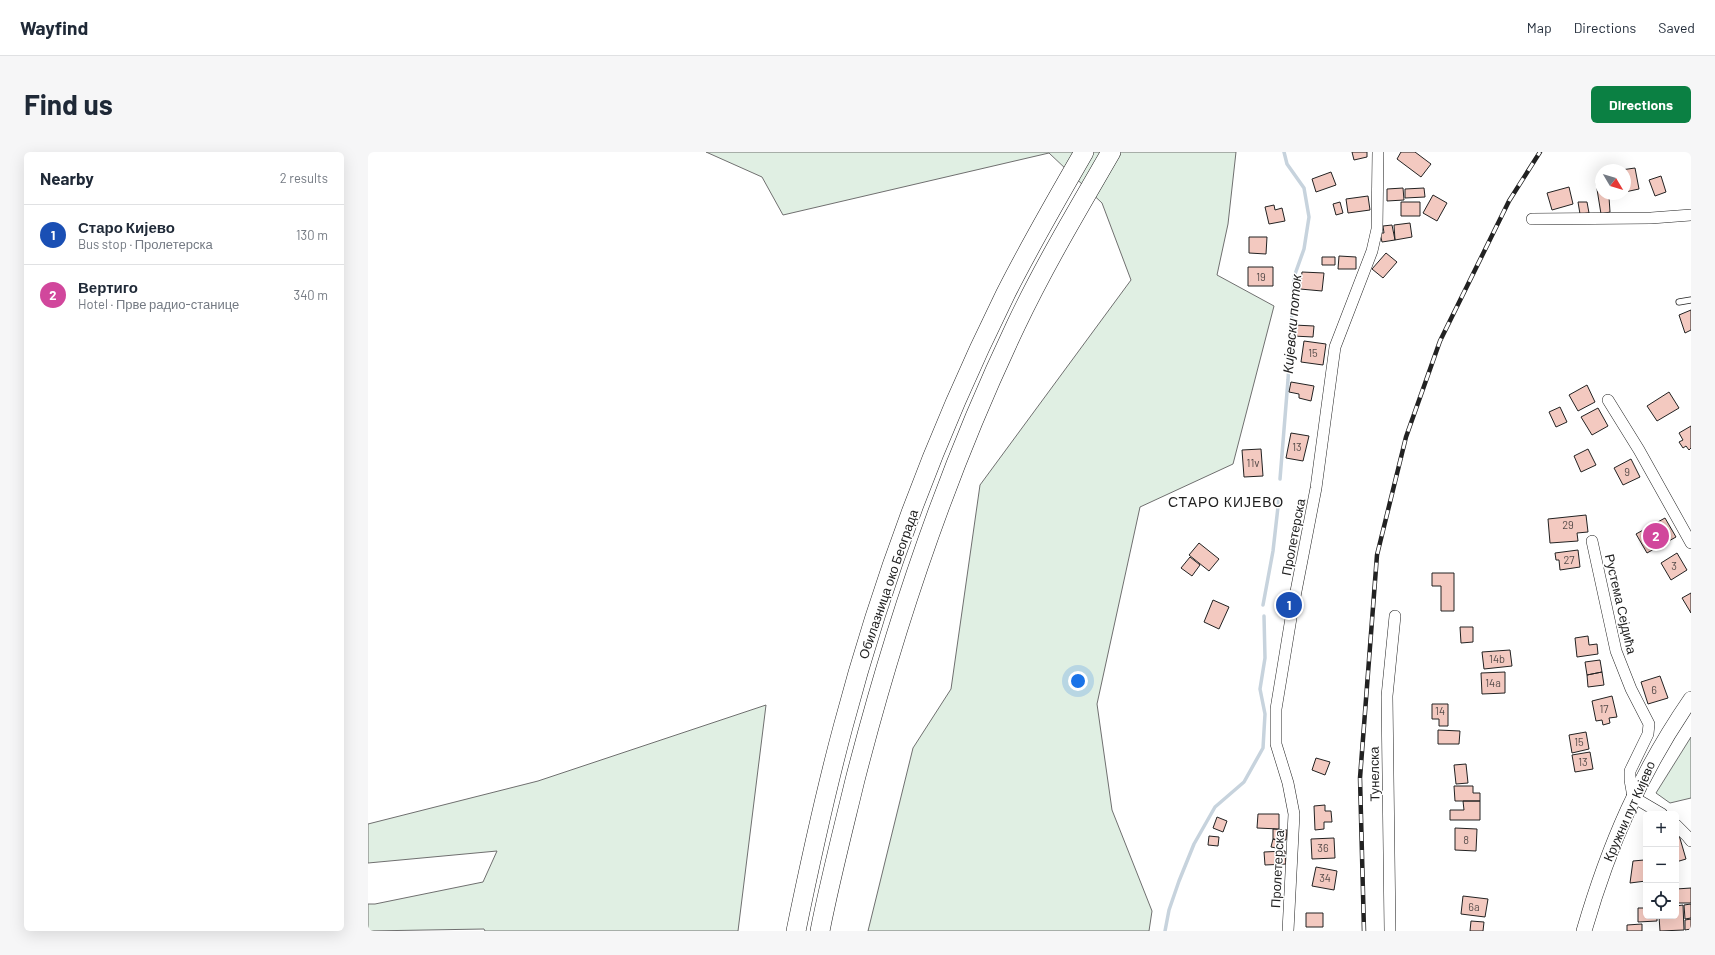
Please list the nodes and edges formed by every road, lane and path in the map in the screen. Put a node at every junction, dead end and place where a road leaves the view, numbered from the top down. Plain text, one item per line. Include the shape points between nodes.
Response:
1 (1084, 152) edge
2 (1111, 152) edge
3 (1378, 152) edge
4 (1691, 216) edge
5 (1532, 220) dead end
6 (1691, 300) edge
7 (1679, 302) dead end
8 (1608, 400) dead end
9 (1592, 541) dead end
10 (1691, 543) edge
11 (1395, 616) dead end
12 (1691, 699) edge
13 (1633, 797) junction
14 (1657, 811) edge
15 (1679, 828) edge
16 (1691, 841) edge
17 (796, 931) edge
18 (820, 931) edge
19 (1288, 931) edge
20 (1390, 931) edge
21 (1584, 931) edge

1 - 17 highway, Обилазница око Београда via 989,328 949,419 898,549 843,724
2 - 18 highway, Обилазница око Београда via 1045,268 1013,331 961,451 905,606 865,739
3 - 19 street, Пролетерска via 1376,237 1335,346 1316,488 1276,709 1276,744 1294,814
4 - 5 street
6 - 7 lane
8 - 10 street
9 - 13 street, Рустема Сејдића via 1616,651 1628,683 1649,724 1648,734 1630,770
11 - 20 street, Тунелска via 1387,696
12 - 13 main road, Кружни пут Кијево via 1655,754
13 - 14 street
13 - 21 main road, Кружни пут Кијево via 1607,857
15 - 16 street

